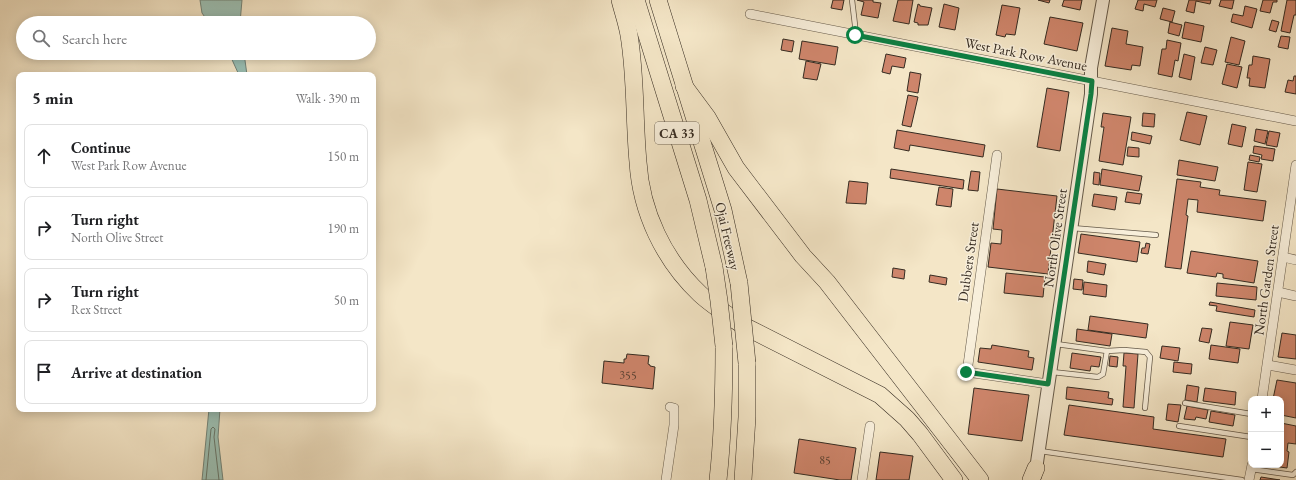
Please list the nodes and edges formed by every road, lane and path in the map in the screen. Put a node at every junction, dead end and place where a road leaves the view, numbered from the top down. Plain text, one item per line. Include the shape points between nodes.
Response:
1 (620, 0) edge
2 (636, 0) edge
3 (658, 0) edge
4 (852, 0) edge
5 (1103, 0) edge
6 (750, 14) dead end
7 (855, 35) junction
8 (1092, 81) junction
9 (684, 86) junction
10 (1296, 120) edge
11 (997, 154) dead end
12 (1296, 165) edge
13 (1292, 218) edge
14 (1072, 228) junction
15 (1156, 235) dead end
16 (1283, 257) junction
17 (1296, 260) edge
18 (1278, 292) junction
19 (1296, 296) edge
20 (1054, 344) junction
21 (1107, 351) junction
22 (1268, 365) junction
23 (1296, 370) edge
24 (1050, 371) junction
25 (1048, 384) junction
26 (1263, 396) edge
27 (1185, 403) dead end
28 (672, 408) dead end
29 (1145, 408) dead end
30 (1248, 414) edge
31 (870, 426) dead end
32 (1179, 426) dead end
33 (1248, 437) edge
34 (1039, 451) junction
35 (1252, 468) edge
36 (1257, 468) edge
37 (1296, 472) edge
38 (1034, 476) edge
39 (666, 480) edge
40 (718, 480) edge
41 (743, 480) edge
42 (862, 480) edge
43 (954, 480) edge
44 (980, 480) edge
45 (1242, 480) edge
46 (1250, 480) edge

1 - 43 highway via 633,65 640,183 654,228 676,267 701,295 728,316 880,395 916,429
2 - 40 highway, Ojai Freeway / CA 33, bridge via 698,200 714,267 724,346
3 - 9 highway, Ojai Freeway / CA 33
4 - 7 lane
5 - 8 street, North Olive Street via 1091,68
6 - 7 street, West Park Row Avenue
7 - 8 street, West Park Row Avenue
8 - 10 street, West Park Row Avenue
8 - 14 street, North Olive Street
9 - 41 highway, Ojai Freeway / CA 33, bridge via 724,210 739,283 747,364
9 - 44 highway via 707,117 736,168
11 - 25 street, Dubbers Street via 966,372
12 - 13 street, North Garden Street
13 - 16 street, North Garden Street
14 - 15 lane
14 - 20 street, North Olive Street
16 - 17 street
16 - 18 street, North Garden Street
18 - 19 street
18 - 22 street, North Garden Street
20 - 21 lane
20 - 24 street, North Olive Street
21 - 24 lane via 1103,374 1098,378
21 - 29 lane via 1146,352 1150,357
22 - 23 street
22 - 26 street, North Garden Street
24 - 25 street, North Olive Street
25 - 34 street, North Olive Street
27 - 30 lane
28 - 39 street via 674,425
31 - 42 street
32 - 33 lane
34 - 38 street, North Olive Street
34 - 45 lane
35 - 46 street
36 - 37 lane via 1293,476

